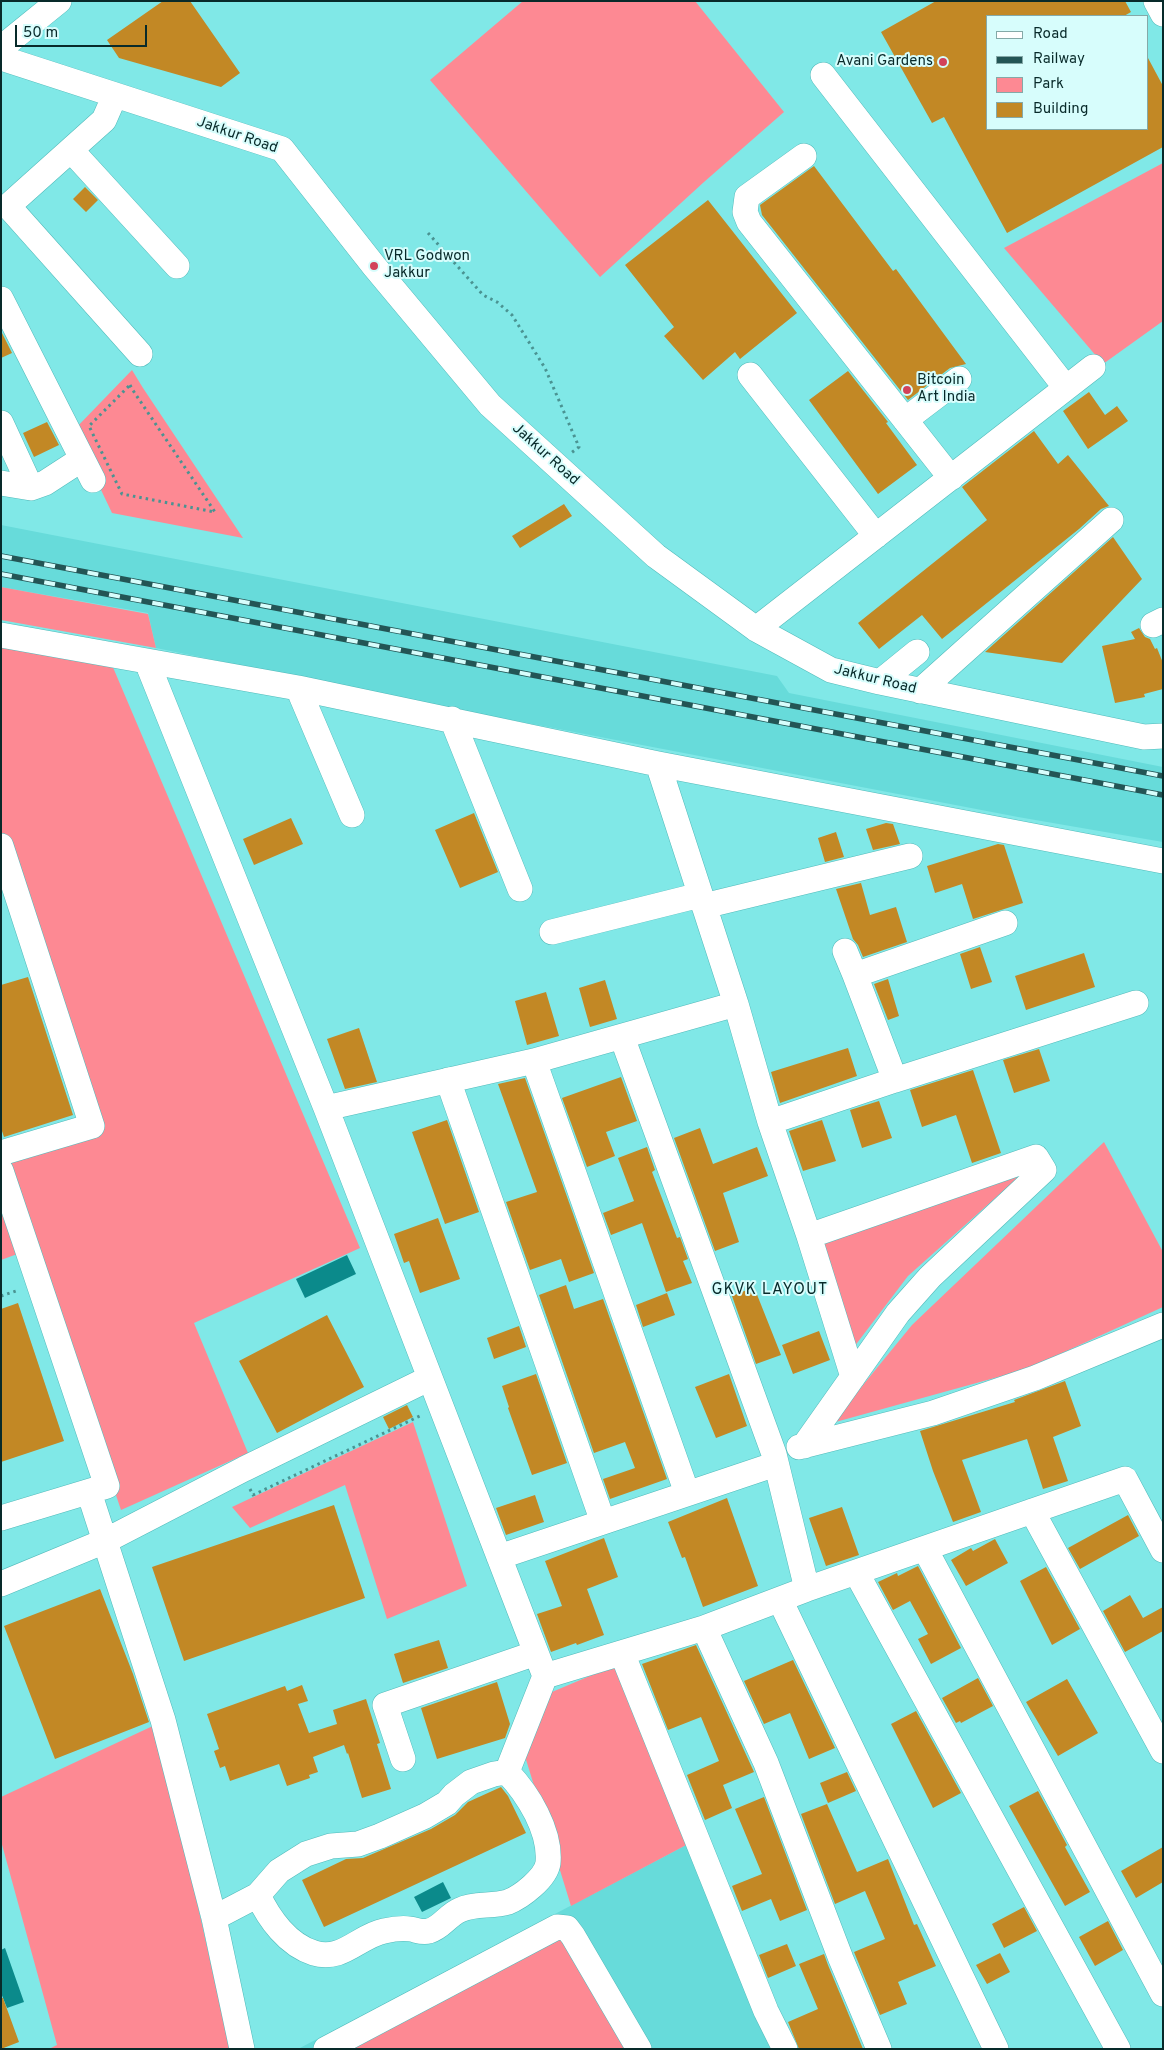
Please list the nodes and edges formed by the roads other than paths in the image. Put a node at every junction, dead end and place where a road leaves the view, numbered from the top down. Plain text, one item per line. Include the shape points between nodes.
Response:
1 (59, 1) edge
2 (1156, 1) edge
3 (1163, 14) edge
4 (1, 48) edge
5 (1, 58) edge
6 (822, 75) dead end
7 (114, 95) junction
8 (71, 150) junction
9 (804, 156) dead end
10 (177, 266) dead end
11 (1, 299) edge
12 (140, 354) dead end
13 (1093, 367) dead end
14 (750, 375) dead end
15 (959, 379) dead end
16 (1066, 388) junction
17 (905, 420) junction
18 (1, 423) edge
19 (951, 478) junction
20 (1, 483) edge
21 (31, 488) junction
22 (1111, 520) dead end
23 (876, 536) junction
24 (756, 629) junction
25 (1, 635) edge
26 (917, 652) dead end
27 (147, 662) junction
28 (880, 682) junction
29 (298, 688) junction
30 (920, 691) junction
31 (452, 719) junction
32 (1163, 736) edge
33 (658, 764) junction
34 (352, 816) dead end
35 (1, 846) edge
36 (910, 856) dead end
37 (1163, 861) edge
38 (520, 889) dead end
39 (702, 900) junction
40 (1005, 923) dead end
41 (552, 932) dead end
42 (845, 951) dead end
43 (855, 975) junction
44 (1136, 1003) dead end
45 (736, 1004) junction
46 (622, 1038) junction
47 (534, 1061) junction
48 (448, 1080) junction
49 (895, 1080) junction
50 (326, 1108) junction
51 (770, 1122) junction
52 (1, 1153) edge
53 (1, 1171) edge
54 (809, 1236) junction
55 (1163, 1325) edge
56 (853, 1377) junction
57 (430, 1378) junction
58 (804, 1446) junction
59 (775, 1459) junction
60 (89, 1492) junction
61 (687, 1494) junction
62 (1032, 1511) junction
63 (1, 1518) edge
64 (603, 1522) junction
65 (105, 1541) junction
66 (925, 1548) junction
67 (1163, 1550) edge
68 (498, 1557) junction
69 (856, 1572) junction
70 (1, 1584) edge
71 (807, 1589) junction
72 (780, 1600) junction
73 (704, 1628) junction
74 (536, 1653) junction
75 (622, 1653) junction
76 (546, 1676) junction
77 (1163, 1751) edge
78 (403, 1759) dead end
79 (506, 1772) junction
80 (258, 1895) junction
81 (214, 1918) junction
82 (1163, 1994) edge
83 (242, 2049) edge
84 (326, 2049) edge
85 (639, 2049) edge
86 (785, 2049) edge
87 (879, 2049) edge
88 (996, 2049) edge
89 (1118, 2049) edge

1 - 4 street
2 - 3 street
5 - 7 street, Jakkur Road
6 - 16 street
7 - 8 street via 104,120
7 - 24 street, Jakkur Road via 282,148 374,266 490,405 656,556
8 - 10 street
8 - 12 street via 8,206
9 - 17 street via 747,197 745,212 749,222 831,310
11 - 21 street via 87,469
13 - 16 street
14 - 23 street
15 - 17 street
16 - 19 street
17 - 19 street
18 - 21 street
19 - 23 street
20 - 21 street
22 - 30 street
23 - 24 street
24 - 28 street, Jakkur Road via 831,670
25 - 27 street
26 - 28 street
27 - 29 street
27 - 50 street
28 - 30 street, Jakkur Road
29 - 31 street
29 - 34 street
30 - 32 street, Jakkur Road via 1144,737
31 - 33 street
31 - 38 street
33 - 37 street
33 - 39 street
35 - 52 street via 92,1126
36 - 39 street
39 - 41 street
39 - 45 street
40 - 43 street
42 - 43 street
43 - 49 street
44 - 49 street
45 - 46 street
45 - 51 street
46 - 47 street
46 - 59 street
47 - 48 street
47 - 61 street
48 - 50 street
48 - 64 street
49 - 51 street
50 - 57 street
51 - 54 street
53 - 60 street via 107,1486
54 - 56 street
54 - 56 street via 1036,1158 1044,1170 930,1278 898,1313
55 - 58 street via 1034,1378 933,1413
56 - 58 street
57 - 65 street
57 - 68 street
58 - 59 street
59 - 61 street
59 - 71 street
60 - 63 street
60 - 65 street
61 - 64 street
62 - 66 street
62 - 67 street via 1125,1479
62 - 77 street
64 - 68 street
65 - 70 street
65 - 81 street via 163,1720
66 - 69 street
66 - 82 street
68 - 74 street
69 - 71 street
69 - 89 street
71 - 72 street
72 - 73 street
72 - 88 street
73 - 75 street
73 - 87 street via 766,1763
74 - 76 street
74 - 78 street via 385,1704
75 - 76 street
75 - 86 street via 766,2011
76 - 79 street
79 - 80 street via 472,1782 447,1804 380,1836 358,1844 331,1846 306,1854 279,1871
79 - 80 street via 524,1793 538,1819 548,1865 532,1887 509,1901 459,1910 427,1932 382,1931 343,1952 325,1955 305,1950 286,1935 271,1919
80 - 81 street
81 - 83 street
84 - 85 street via 556,1927 567,1928 573,1936

